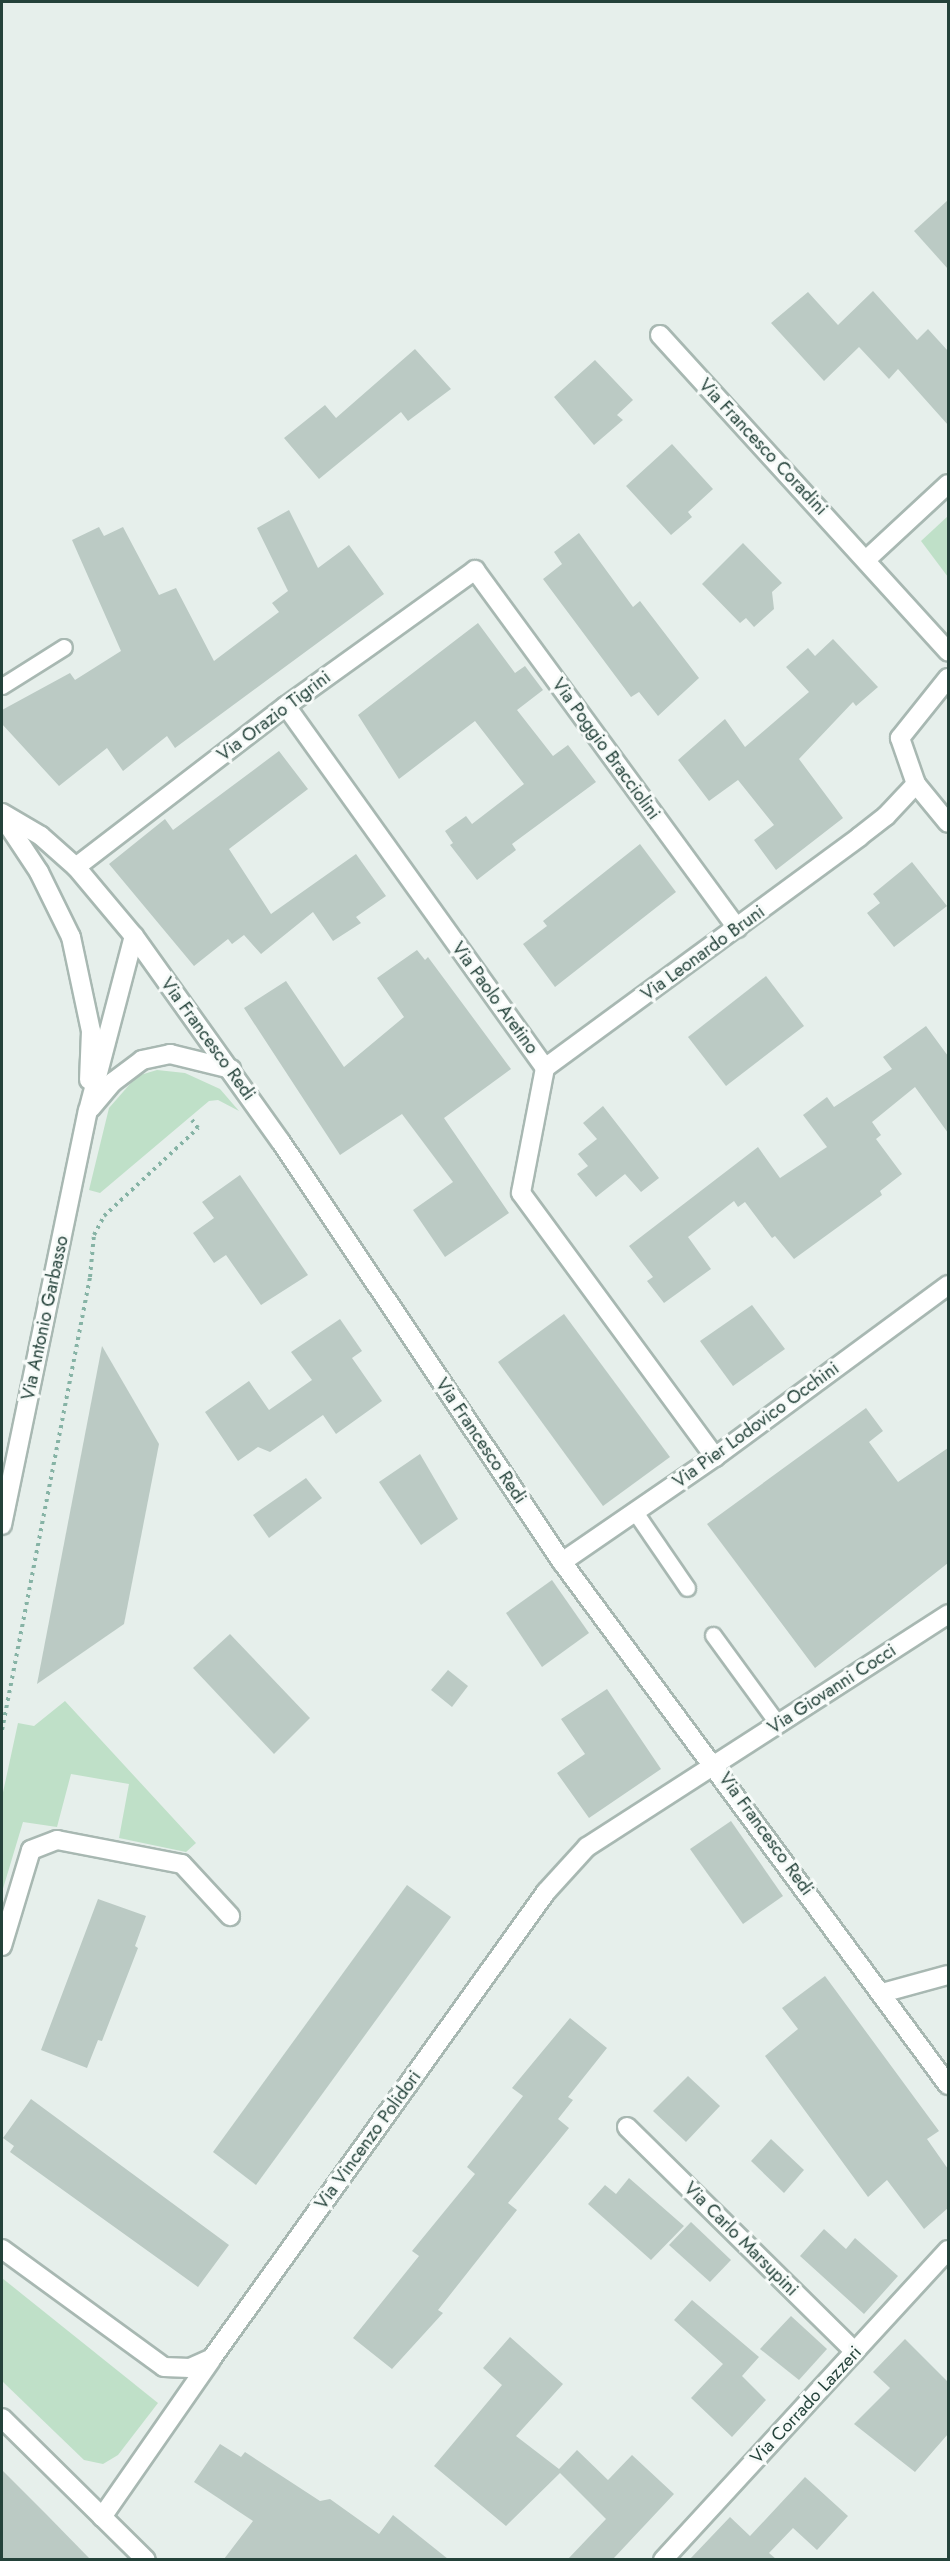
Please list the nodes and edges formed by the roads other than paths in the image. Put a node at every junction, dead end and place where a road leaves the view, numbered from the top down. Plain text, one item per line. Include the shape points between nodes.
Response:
1 (660, 335) dead end
2 (948, 484) edge
3 (867, 559) junction
4 (475, 570) joint
5 (64, 647) dead end
6 (948, 651) edge
7 (948, 678) edge
8 (2, 686) edge
9 (286, 706) junction
10 (916, 784) junction
11 (2, 814) edge
12 (948, 823) edge
13 (76, 867) junction
14 (737, 928) junction
15 (134, 936) junction
16 (545, 1068) junction
17 (231, 1069) junction
18 (88, 1111) junction
19 (948, 1285) edge
20 (715, 1456) junction
21 (635, 1512) junction
22 (2, 1526) edge
23 (562, 1562) junction
24 (687, 1588) dead end
25 (948, 1614) edge
26 (713, 1635) dead end
27 (778, 1724) junction
28 (715, 1764) junction
29 (230, 1916) dead end
30 (2, 1946) edge
31 (948, 1975) edge
32 (882, 1993) junction
33 (948, 2085) edge
34 (627, 2127) dead end
35 (2, 2249) edge
36 (948, 2250) edge
37 (855, 2352) junction
38 (212, 2358) junction
39 (2, 2418) edge
40 (102, 2517) junction
41 (146, 2559) edge
42 (663, 2559) edge

1 - 3 street, Via Francesco Coradini
2 - 3 street
3 - 6 street, Via Francesco Coradini
4 - 9 street, Via Orazio Tigrini
4 - 14 street, Via Poggio Bracciolini
5 - 8 lane
7 - 10 street via 900,738
9 - 13 street, Via Orazio Tigrini
9 - 16 street, Via Paolo Aretino
10 - 12 street
10 - 14 street, Via Leonardo Bruni via 860,837
11 - 13 street, Via Francesco Redi via 41,836
11 - 18 street, Via Antonio Garbasso via 39,872 71,937 91,1031
13 - 15 street, Via Francesco Redi
14 - 16 street, Via Leonardo Bruni
15 - 17 street, Via Francesco Redi
15 - 18 street, Via Antonio Garbasso
16 - 20 street, Via Paolo Aretino via 520,1193
17 - 18 street, Via Antonio Garbasso via 170,1054 142,1060 113,1082
17 - 23 street, Via Francesco Redi
18 - 22 street, Via Antonio Garbasso
19 - 20 street, Via Pier Lodovico Occhini
20 - 21 street, Via Pier Lodovico Occhini
21 - 23 street, Via Pier Lodovico Occhini
21 - 24 lane
23 - 28 street, Via Francesco Redi
25 - 27 street, Via Giovanni Cocci
26 - 27 lane
27 - 28 street, Via Giovanni Cocci
28 - 32 street, Via Francesco Redi
28 - 38 street, Via Vincenzo Polidori via 587,1847 546,1892
29 - 30 street via 182,1864 57,1840 31,1850
31 - 32 street
32 - 33 street, Via Francesco Redi
34 - 37 street, Via Carlo Marsupini
35 - 38 street via 164,2367 190,2368
36 - 37 street, Via Corrado Lazzeri
37 - 42 street, Via Corrado Lazzeri
38 - 40 street, Via Vincenzo Polidori
39 - 40 street
40 - 41 street

